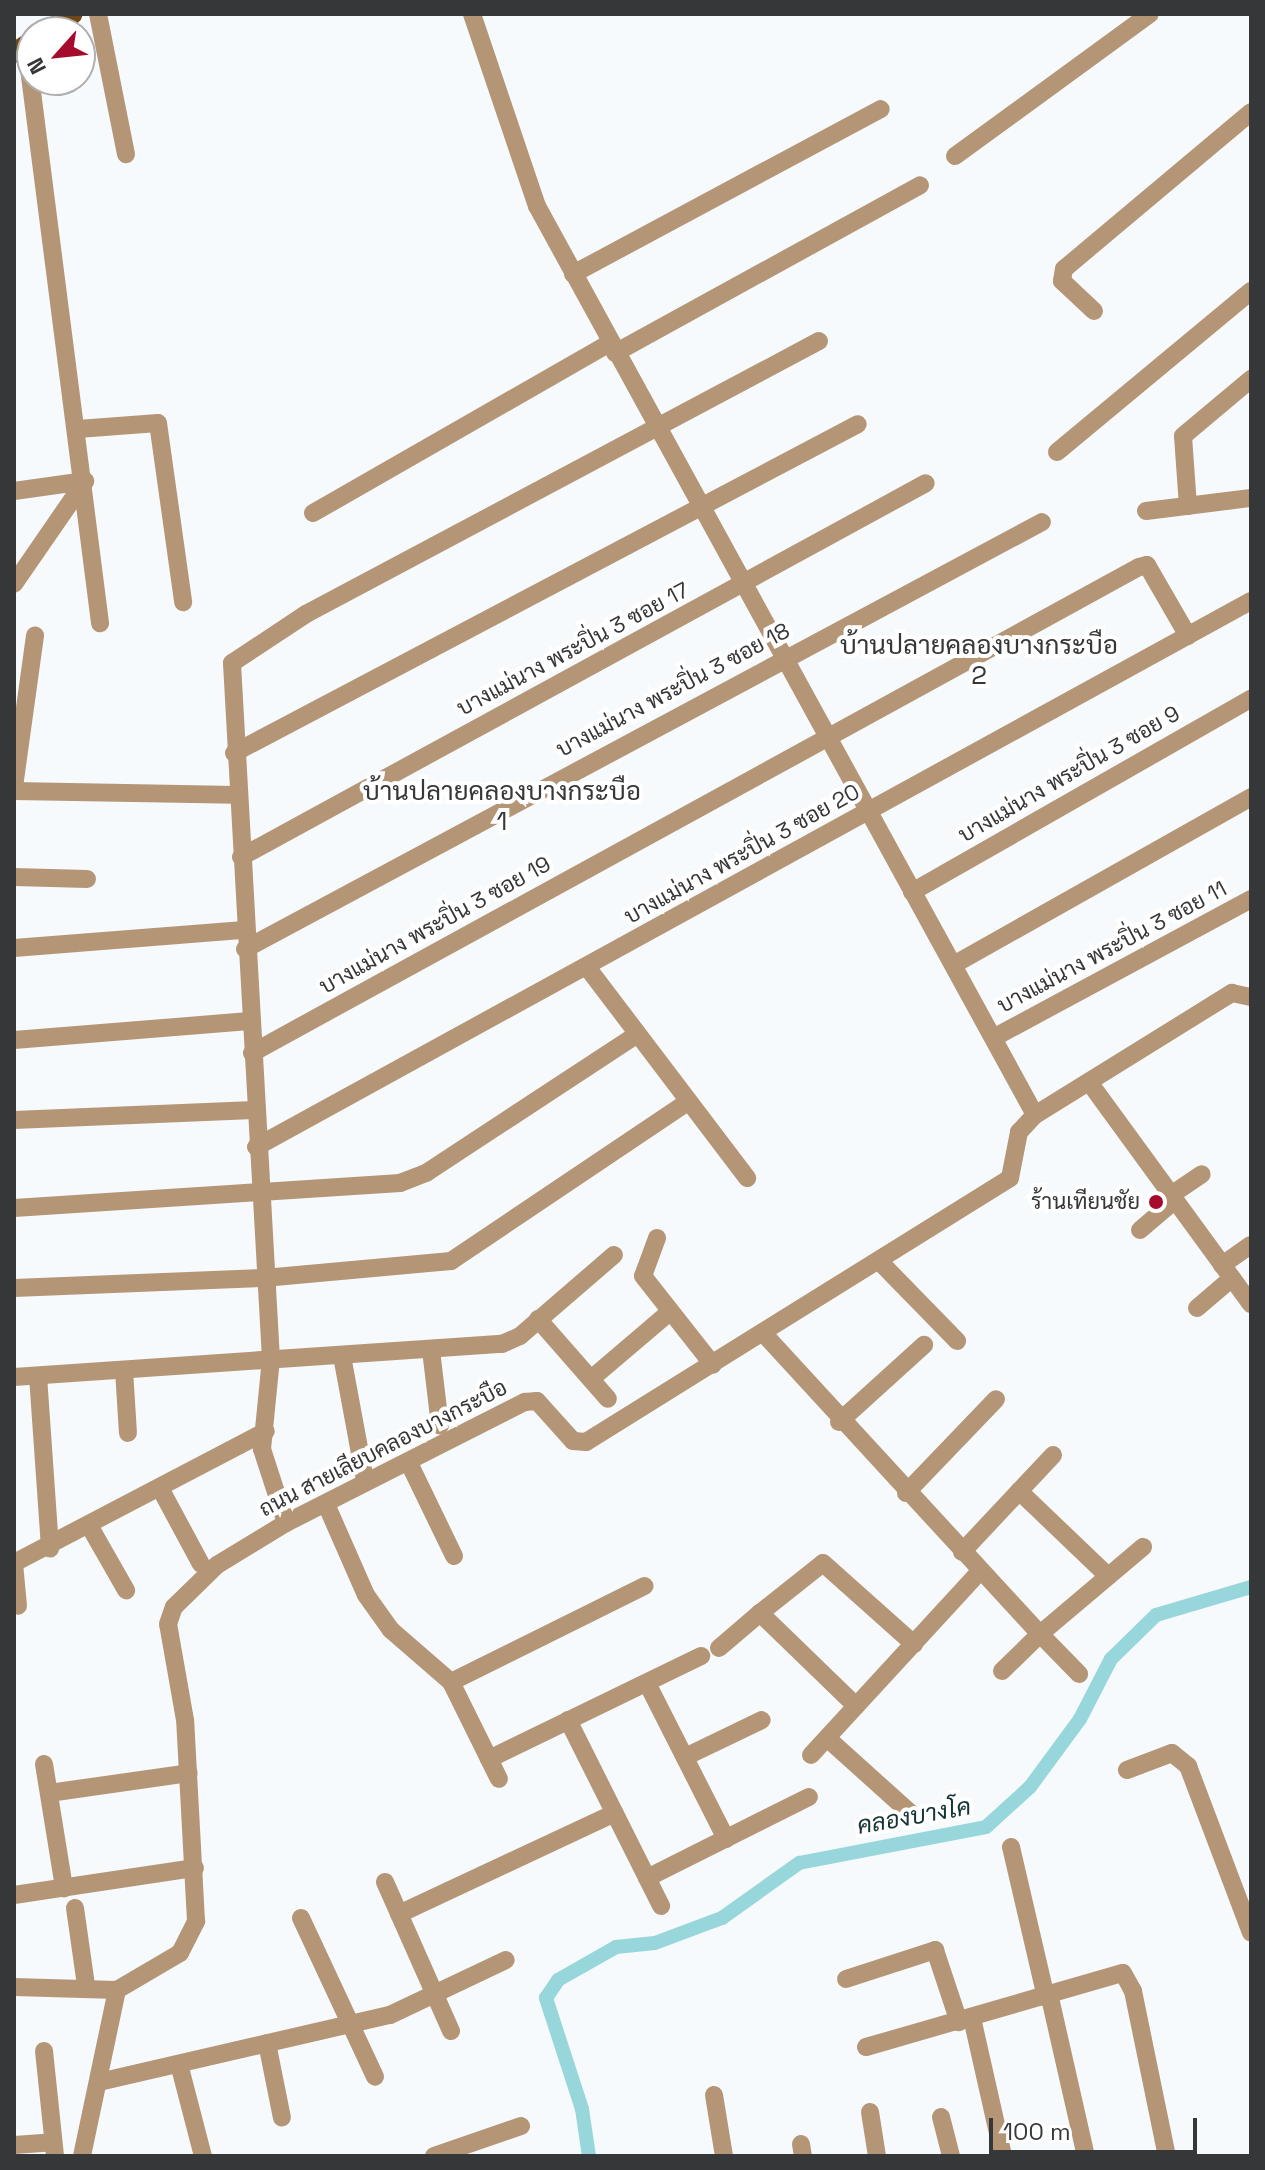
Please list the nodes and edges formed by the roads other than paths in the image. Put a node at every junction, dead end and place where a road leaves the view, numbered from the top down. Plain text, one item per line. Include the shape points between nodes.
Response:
1 (98, 14) edge
2 (472, 14) edge
3 (1150, 14) edge
4 (31, 96) edge
5 (881, 109) dead end
6 (1251, 112) edge
7 (126, 154) dead end
8 (955, 156) dead end
9 (920, 185) dead end
10 (573, 274) junction
11 (1251, 291) edge
12 (1094, 311) dead end
13 (819, 341) dead end
14 (613, 348) junction
15 (1251, 379) edge
16 (858, 424) dead end
17 (656, 428) junction
18 (78, 429) junction
19 (1057, 452) dead end
20 (85, 481) junction
21 (926, 483) dead end
22 (14, 491) edge
23 (1251, 498) edge
24 (700, 506) junction
25 (1188, 506) junction
26 (1146, 511) dead end
27 (313, 513) dead end
28 (1042, 522) dead end
29 (14, 584) edge
30 (741, 586) junction
31 (1251, 601) edge
32 (183, 602) dead end
33 (100, 623) dead end
34 (35, 635) dead end
35 (1188, 636) junction
36 (783, 660) junction
37 (1251, 699) edge
38 (826, 738) junction
39 (234, 753) junction
40 (14, 789) edge
41 (236, 795) junction
42 (1251, 797) edge
43 (866, 814) junction
44 (241, 857) junction
45 (14, 877) edge
46 (87, 879) dead end
47 (912, 892) junction
48 (1251, 899) edge
49 (244, 940) junction
50 (14, 948) edge
51 (955, 964) junction
52 (587, 967) junction
53 (1251, 997) edge
54 (249, 1021) junction
55 (636, 1035) junction
56 (995, 1037) junction
57 (14, 1040) edge
58 (252, 1053) junction
59 (1089, 1082) junction
60 (688, 1102) junction
61 (254, 1110) junction
62 (1035, 1115) junction
63 (14, 1120) edge
64 (256, 1147) junction
65 (1202, 1174) dead end
66 (747, 1178) dead end
67 (259, 1194) junction
68 (1173, 1197) junction
69 (14, 1208) edge
70 (1140, 1230) dead end
71 (657, 1238) dead end
72 (1251, 1245) edge
73 (614, 1255) dead end
74 (881, 1263) junction
75 (1227, 1272) junction
76 (264, 1278) junction
77 (14, 1288) edge
78 (1251, 1304) edge
79 (1197, 1308) dead end
80 (665, 1316) dead end
81 (538, 1319) junction
82 (764, 1334) junction
83 (957, 1341) dead end
84 (924, 1345) dead end
85 (431, 1350) junction
86 (342, 1356) junction
87 (271, 1359) junction
88 (713, 1365) junction
89 (124, 1370) junction
90 (38, 1376) junction
91 (14, 1377) edge
92 (591, 1379) junction
93 (608, 1399) dead end
94 (996, 1399) dead end
95 (839, 1422) junction
96 (440, 1425) dead end
97 (266, 1431) junction
98 (128, 1433) dead end
99 (1053, 1455) dead end
100 (410, 1465) junction
101 (365, 1480) dead end
102 (160, 1488) junction
103 (1019, 1491) junction
104 (906, 1493) junction
105 (326, 1504) junction
106 (286, 1523) junction
107 (90, 1527) junction
108 (1143, 1547) dead end
109 (50, 1549) junction
110 (962, 1552) junction
111 (454, 1556) dead end
112 (14, 1563) edge
113 (201, 1564) dead end
114 (980, 1571) junction
115 (1108, 1576) junction
116 (644, 1586) dead end
117 (126, 1590) dead end
118 (18, 1606) dead end
119 (760, 1613) junction
120 (1040, 1634) junction
121 (914, 1644) junction
122 (719, 1648) dead end
123 (701, 1656) dead end
124 (1002, 1671) dead end
125 (1079, 1674) dead end
126 (451, 1682) junction
127 (647, 1683) junction
128 (856, 1706) junction
129 (568, 1720) junction
130 (762, 1720) dead end
131 (827, 1738) junction
132 (811, 1755) dead end
133 (685, 1757) junction
134 (489, 1759) junction
135 (44, 1764) dead end
136 (1127, 1770) dead end
137 (189, 1773) junction
138 (499, 1779) dead end
139 (49, 1793) junction
140 (809, 1797) dead end
141 (615, 1813) junction
142 (916, 1818) dead end
143 (726, 1839) junction
144 (1011, 1847) dead end
145 (195, 1868) junction
146 (647, 1878) junction
147 (385, 1882) dead end
148 (64, 1888) junction
149 (14, 1895) edge
150 (661, 1906) dead end
151 (75, 1908) dead end
152 (399, 1914) junction
153 (301, 1918) dead end
154 (1251, 1933) edge
155 (506, 1960) dead end
156 (846, 1979) dead end
157 (86, 1985) junction
158 (14, 1987) edge
159 (117, 1990) junction
160 (435, 1994) junction
161 (1048, 1998) junction
162 (966, 2020) junction
163 (350, 2024) junction
164 (451, 2031) dead end
165 (267, 2043) junction
166 (866, 2047) dead end
167 (44, 2051) dead end
168 (179, 2064) junction
169 (375, 2077) dead end
170 (99, 2082) junction
171 (714, 2095) dead end
172 (870, 2112) dead end
173 (941, 2117) dead end
174 (282, 2118) dead end
175 (521, 2126) dead end
176 (14, 2145) edge
177 (54, 2149) edge
178 (82, 2156) edge
179 (203, 2156) edge
180 (434, 2156) edge
181 (724, 2156) edge
182 (877, 2156) edge
183 (951, 2156) edge
184 (1003, 2156) edge
185 (1086, 2156) edge
186 (1167, 2156) edge

1 - 7 street
2 - 10 street via 531,191
3 - 8 street
4 - 18 street
5 - 10 street
6 - 12 street via 1064,269 1062,281
9 - 14 street
10 - 14 street
11 - 19 street
13 - 17 street
14 - 17 street
14 - 27 street
15 - 25 street via 1183,436
16 - 24 street
17 - 24 street
17 - 39 street via 245,649 230,675
18 - 20 street
18 - 32 street via 158,423
20 - 22 street
20 - 29 street
20 - 33 street
21 - 30 street, บางแม่นาง พระปิ่น 3 ซอย 17
23 - 25 street
24 - 30 street
24 - 39 street
25 - 26 street
28 - 36 street, บางแม่นาง พระปิ่น 3 ซอย 18
30 - 36 street
30 - 44 street, บางแม่นาง พระปิ่น 3 ซอย 17
31 - 35 street, บางแม่นาง พระปิ่น 3 ซอย 20
34 - 40 street
35 - 38 street, บางแม่นาง พระปิ่น 3 ซอย 19 via 1147,565
35 - 43 street, บางแม่นาง พระปิ่น 3 ซอย 20
36 - 38 street
36 - 49 street, บางแม่นาง พระปิ่น 3 ซอย 18
37 - 47 street, บางแม่นาง พระปิ่น 3 ซอย 9
38 - 43 street
38 - 58 street, บางแม่นาง พระปิ่น 3 ซอย 19
39 - 41 street
40 - 41 street
41 - 44 street
42 - 51 street
43 - 47 street
43 - 52 street, บางแม่นาง พระปิ่น 3 ซอย 20
44 - 49 street
45 - 46 street
47 - 51 street
48 - 56 street, บางแม่นาง พระปิ่น 3 ซอย 11
49 - 50 street
49 - 54 street
51 - 56 street
52 - 55 street
52 - 64 street, บางแม่นาง พระปิ่น 3 ซอย 20
53 - 59 street, ถนน สายเลียบคลองบางกระบือ via 1232,993
54 - 57 street
54 - 58 street
55 - 60 street
55 - 67 street via 415,1179
56 - 62 street
58 - 61 street
59 - 62 street, ถนน สายเลียบคลองบางกระบือ
59 - 68 street
60 - 66 street
60 - 76 street via 465,1256
61 - 63 street
61 - 64 street
62 - 74 street, ถนน สายเลียบคลองบางกระบือ via 1019,1132 1010,1178
64 - 67 street
65 - 68 street
67 - 69 street
67 - 76 street
68 - 70 street
68 - 75 street
71 - 88 street via 643,1276
72 - 75 street
73 - 81 street
74 - 82 street, ถนน สายเลียบคลองบางกระบือ
74 - 83 street
75 - 78 street
75 - 79 street
76 - 77 street
76 - 87 street
80 - 92 street
81 - 85 street via 502,1344
81 - 92 street
82 - 88 street, ถนน สายเลียบคลองบางกระบือ
82 - 95 street
84 - 95 street
85 - 86 street
85 - 96 street
86 - 87 street
86 - 101 street
87 - 89 street
87 - 97 street
88 - 100 street, ถนน สายเลียบคลองบางกระบือ via 586,1442 573,1441 531,1400
89 - 90 street
89 - 98 street
90 - 91 street
90 - 109 street
92 - 93 street
94 - 104 street
95 - 104 street
97 - 102 street
97 - 106 street via 262,1449
99 - 103 street
100 - 105 street, ถนน สายเลียบคลองบางกระบือ
100 - 111 street
102 - 107 street
102 - 113 street
103 - 110 street
103 - 115 street
104 - 110 street
105 - 106 street, ถนน สายเลียบคลองบางกระบือ
105 - 126 street via 366,1595 391,1630
106 - 137 street, ถนน สายเลียบคลองบางกระบือ via 217,1565 170,1615
107 - 109 street
107 - 117 street
108 - 115 street
109 - 112 street
110 - 114 street
112 - 118 street
114 - 120 street
114 - 121 street
115 - 120 street
116 - 126 street
119 - 121 street via 823,1563
119 - 122 street
119 - 128 street
120 - 124 street
120 - 125 street
121 - 128 street
123 - 127 street
126 - 134 street
127 - 129 street
127 - 133 street
128 - 131 street
129 - 134 street
129 - 141 street
130 - 133 street
131 - 132 street
131 - 142 street
133 - 143 street
134 - 138 street
135 - 139 street
136 - 154 street via 1172,1753 1188,1766
137 - 139 street
137 - 145 street, ถนน สายเลียบคลองบางกระบือ
139 - 148 street
140 - 143 street
141 - 146 street
141 - 152 street
143 - 146 street
144 - 161 street
145 - 148 street
145 - 159 street, ถนน สายเลียบคลองบางกระบือ via 196,1921 180,1953
146 - 150 street
147 - 152 street
148 - 149 street
151 - 157 street
152 - 160 street
153 - 163 street
155 - 160 street
156 - 162 street via 935,1950
157 - 158 street
157 - 159 street
159 - 170 street
160 - 163 street
160 - 164 street
161 - 162 street
161 - 185 street
161 - 186 street via 1113,1974 1129,1979
162 - 166 street
162 - 184 street
163 - 165 street
163 - 169 street
165 - 168 street
165 - 174 street
167 - 177 street
168 - 170 street
168 - 179 street
170 - 178 street
171 - 181 street
172 - 182 street
173 - 183 street
175 - 180 street
176 - 177 street

